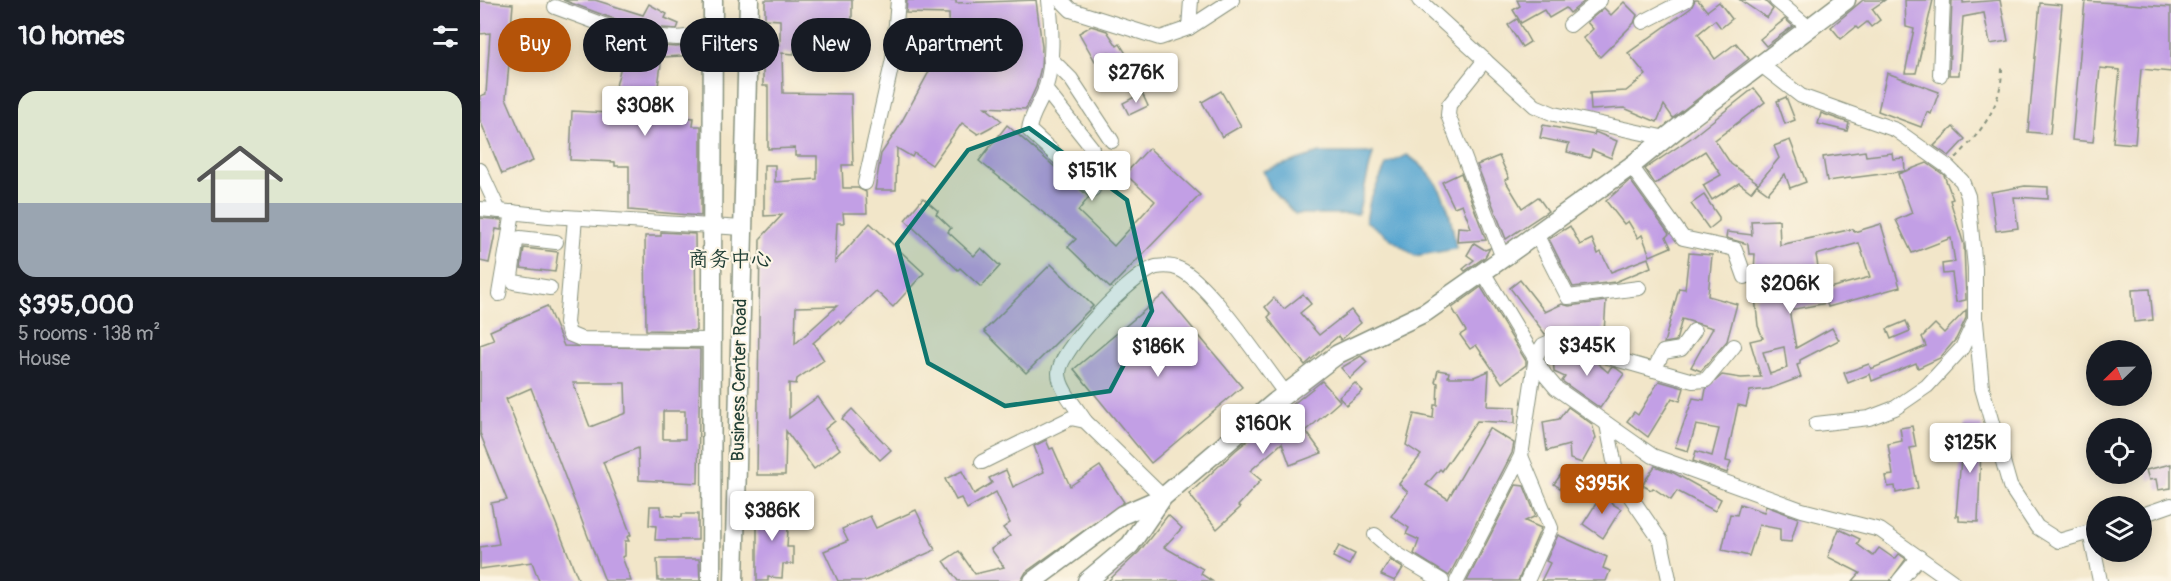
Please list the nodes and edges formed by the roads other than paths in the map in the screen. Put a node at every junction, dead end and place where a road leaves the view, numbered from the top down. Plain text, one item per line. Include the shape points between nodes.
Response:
1 (713, 0) edge
2 (749, 0) edge
3 (898, 0) edge
4 (1049, 0) edge
5 (1061, 0) edge
6 (1191, 0) edge
7 (1232, 0) edge
8 (1419, 0) edge
9 (1600, 0) edge
10 (1686, 0) edge
11 (1776, 0) edge
12 (1846, 0) edge
13 (1943, 0) edge
14 (555, 7) dead end
15 (713, 18) edge
16 (1644, 22) dead end
17 (1570, 25) dead end
18 (1809, 27) junction
19 (1189, 28) junction
20 (680, 38) edge
21 (1051, 59) junction
22 (1485, 60) junction
23 (1760, 64) junction
24 (713, 72) edge
25 (1940, 75) dead end
26 (1045, 89) junction
27 (1666, 138) junction
28 (1112, 141) dead end
29 (1092, 148) dead end
30 (1631, 166) junction
31 (480, 170) edge
32 (865, 183) dead end
33 (1093, 189) dead end
34 (480, 209) edge
35 (499, 211) junction
36 (513, 212) junction
37 (575, 218) junction
38 (712, 227) junction
39 (743, 228) junction
40 (1536, 234) junction
41 (556, 243) dead end
42 (1503, 258) junction
43 (509, 259) junction
44 (1483, 272) junction
45 (1745, 277) dead end
46 (550, 288) dead end
47 (1639, 288) dead end
48 (499, 294) dead end
49 (1975, 320) junction
50 (1694, 332) dead end
51 (712, 340) junction
52 (1734, 346) dead end
53 (1536, 356) junction
54 (1654, 370) junction
55 (1286, 394) junction
56 (1085, 421) junction
57 (1607, 424) junction
58 (1816, 424) dead end
59 (1521, 456) junction
60 (982, 462) dead end
61 (712, 463) junction
62 (737, 465) junction
63 (1163, 497) junction
64 (2171, 505) edge
65 (2152, 512) edge
66 (2086, 533) edge
67 (1376, 535) dead end
68 (1919, 557) junction
69 (2098, 562) edge
70 (1669, 579) dead end
71 (711, 581) edge
72 (734, 581) edge
73 (1034, 581) edge
74 (1087, 581) edge
75 (1443, 581) edge
76 (1457, 581) edge
77 (1527, 581) edge
78 (1899, 581) edge
79 (1952, 581) edge
80 (2100, 581) edge

1 - 15 main road, Business Center Road
2 - 39 main road, Business Center Road
3 - 32 street via 893,59
4 - 21 street
5 - 19 street via 1071,10 1160,38
6 - 19 street
7 - 19 street
8 - 22 street
9 - 17 street
10 - 16 street
11 - 18 street
12 - 18 main road
13 - 25 street
14 - 20 street via 631,35
18 - 23 main road
21 - 26 street
21 - 28 street via 1071,79
22 - 27 street via 1535,106 1554,114
22 - 42 street via 1449,105 1448,115
23 - 27 main road
23 - 49 street via 1801,96 1896,130 1948,166 1962,182 1968,196 1975,268
24 - 38 main road, Business Center Road
26 - 29 street
26 - 33 street via 1029,130
27 - 30 main road
30 - 40 main road
30 - 45 street via 1683,238 1735,249
31 - 35 street
34 - 35 street
35 - 36 street
36 - 37 street
36 - 43 street
37 - 38 street
37 - 51 street via 566,323 569,334 581,339
38 - 39 street
38 - 51 main road, Business Center Road
39 - 62 main road, Business Center Road
40 - 42 main road
40 - 47 street via 1568,297
41 - 43 street via 520,238
42 - 44 main road
43 - 46 street via 514,282
43 - 48 street
44 - 53 street
44 - 55 main road via 1426,312 1338,354
49 - 58 street via 1962,348 1927,386 1895,408 1869,418
49 - 66 street via 1982,388 2016,498 2037,527 2059,541
50 - 54 street via 1681,349 1663,352
51 - 61 main road, Business Center Road
52 - 54 street via 1706,380 1694,381
53 - 54 street via 1552,341
53 - 57 street via 1556,388
53 - 59 street
55 - 56 street via 1219,306 1189,274 1177,267 1156,267 1143,274 1086,326 1062,358 1062,383
55 - 63 main road
56 - 60 street via 1071,418
56 - 63 street
57 - 68 street via 1653,456 1802,510 1880,530
57 - 70 street via 1617,477 1661,541
59 - 76 street
59 - 77 street via 1551,528
61 - 62 main road
61 - 71 main road, Business Center Road
62 - 72 main road, Business Center Road
63 - 73 main road via 1122,516
63 - 74 main road via 1130,545
64 - 65 street
67 - 75 street via 1397,554
68 - 78 street
68 - 79 street
69 - 80 street

